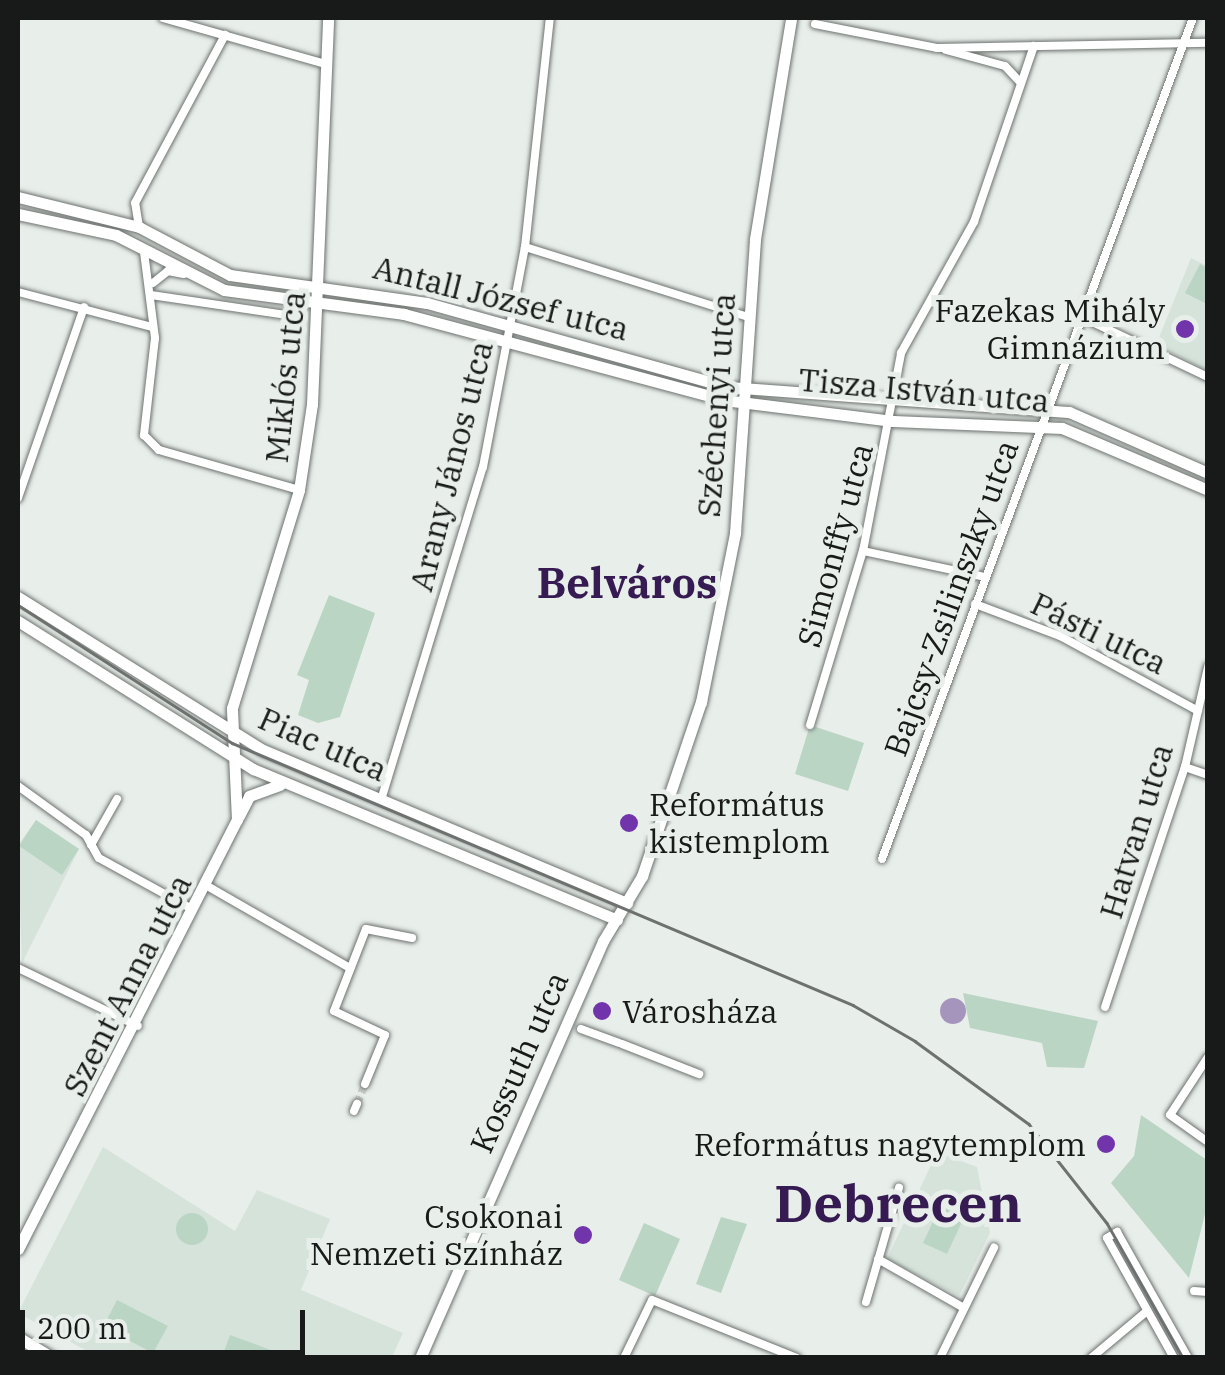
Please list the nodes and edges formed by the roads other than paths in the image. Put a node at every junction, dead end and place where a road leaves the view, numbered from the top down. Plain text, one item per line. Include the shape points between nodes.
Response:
1 (163, 18) edge
2 (328, 18) edge
3 (550, 18) edge
4 (791, 18) edge
5 (1193, 18) edge
6 (815, 24) dead end
7 (225, 35) junction
8 (1208, 43) edge
9 (1034, 46) junction
10 (1183, 46) junction
11 (937, 48) junction
12 (326, 64) junction
13 (1021, 83) junction
14 (18, 197) edge
15 (18, 214) edge
16 (139, 227) junction
17 (138, 245) junction
18 (524, 247) junction
19 (192, 276) junction
20 (324, 287) junction
21 (151, 290) junction
22 (18, 292) edge
23 (322, 302) junction
24 (84, 307) junction
25 (286, 314) dead end
26 (1080, 316) junction
27 (749, 317) junction
28 (511, 324) junction
29 (152, 327) junction
30 (508, 342) junction
31 (1208, 377) edge
32 (744, 394) junction
33 (894, 405) junction
34 (1048, 408) junction
35 (893, 422) junction
36 (1041, 425) junction
37 (1208, 473) edge
38 (300, 490) junction
39 (1208, 490) edge
40 (18, 498) edge
41 (863, 551) junction
42 (984, 577) junction
43 (18, 597) edge
44 (976, 604) junction
45 (18, 621) edge
46 (1208, 667) edge
47 (1198, 711) junction
48 (810, 725) dead end
49 (224, 729) junction
50 (193, 734) junction
51 (234, 758) junction
52 (1185, 768) junction
53 (1208, 774) edge
54 (18, 786) edge
55 (291, 786) junction
56 (117, 799) dead end
57 (381, 800) junction
58 (237, 820) junction
59 (91, 844) junction
60 (882, 860) dead end
61 (209, 888) junction
62 (627, 903) junction
63 (196, 911) junction
64 (617, 920) junction
65 (412, 938) dead end
66 (18, 968) edge
67 (350, 968) junction
68 (1105, 1008) dead end
69 (138, 1026) junction
70 (581, 1029) dead end
71 (1208, 1057) edge
72 (699, 1074) dead end
73 (365, 1084) tunnel mouth
74 (1208, 1142) edge
75 (899, 1188) dead end
76 (994, 1248) dead end
77 (18, 1250) edge
78 (878, 1259) junction
79 (1194, 1291) dead end
80 (1208, 1292) edge
81 (866, 1302) dead end
82 (964, 1308) junction
83 (1147, 1311) junction
84 (18, 1337) edge
85 (53, 1358) edge
86 (420, 1358) edge
87 (624, 1358) edge
88 (797, 1358) edge
89 (940, 1358) edge
90 (1091, 1358) edge
91 (1174, 1358) edge
92 (1188, 1358) edge

1 - 7 street
2 - 12 street, Miklós utca
3 - 18 street, Arany János utca
4 - 27 street, Széchenyi utca
5 - 10 street, Bajcsy-Zsilinszky utca
6 - 11 street
7 - 12 street
7 - 16 street via 134,203
8 - 10 street
9 - 10 street
9 - 11 street
9 - 13 street, Simonffy utca
10 - 26 street, Bajcsy-Zsilinszky utca
11 - 13 street via 1006,66
12 - 20 street, Miklós utca
13 - 33 street, Simonffy utca via 974,222 902,352
14 - 16 street, Antall József utca
15 - 17 street, Antall József utca
16 - 20 street, Antall József utca via 230,275
17 - 19 street, Antall József utca
17 - 21 street via 152,260
18 - 27 street
18 - 28 street, Arany János utca
19 - 21 street via 168,271
19 - 23 street, Antall József utca via 240,294
20 - 23 street, Miklós utca
20 - 28 street, Antall József utca
21 - 25 street
21 - 29 street
22 - 24 street
23 - 30 street, Antall József utca
23 - 38 street, Miklós utca
24 - 29 street
24 - 40 street
26 - 31 street
26 - 34 street, Bajcsy-Zsilinszky utca
27 - 32 street, Széchenyi utca
28 - 30 street, Arany János utca
28 - 32 street, Antall József utca
29 - 38 street via 144,435 159,450
30 - 32 street, Antall József utca
30 - 57 street, Arany János utca via 458,558
32 - 33 street, Tisza István utca
32 - 35 street, Tisza István utca
32 - 62 street, Széchenyi utca via 735,533 702,702
33 - 34 street, Tisza István utca
33 - 35 street, Simonffy utca
34 - 36 street, Bajcsy-Zsilinszky utca
34 - 37 street, Tisza István utca via 1100,422
35 - 36 street, Tisza István utca
35 - 41 street, Simonffy utca
36 - 39 street, Tisza István utca
36 - 42 street, Bajcsy-Zsilinszky utca
38 - 49 street, Miklós utca
41 - 42 street
41 - 48 street, Simonffy utca
42 - 44 street, Bajcsy-Zsilinszky utca
43 - 49 street, Piac utca
44 - 47 street, Pásti utca via 1060,636
44 - 60 street, Bajcsy-Zsilinszky utca
45 - 50 street, Piac utca
46 - 47 street, Hatvan utca
47 - 52 street, Hatvan utca
49 - 50 street
49 - 51 street, Szent Anna utca
49 - 57 street, Piac utca
50 - 51 street, Piac utca
51 - 55 street, Piac utca
51 - 58 street, Szent Anna utca
52 - 53 street
52 - 68 street, Hatvan utca
54 - 59 street
55 - 58 street via 262,787
55 - 64 street, Piac utca
56 - 59 street
57 - 62 street, Piac utca
58 - 61 street, Szent Anna utca
59 - 63 street via 99,858
61 - 63 street, Szent Anna utca
61 - 67 street
62 - 64 street, Kossuth utca
63 - 69 street, Szent Anna utca
64 - 86 street, Kossuth utca
65 - 67 street via 374,923
66 - 69 street
67 - 73 street via 334,1011 385,1035
69 - 77 street, Szent Anna utca
70 - 72 street
71 - 74 street via 1170,1115
75 - 78 street
76 - 82 street
78 - 81 street
78 - 82 street
79 - 80 street
82 - 89 street
83 - 90 street
83 - 91 street
83 - 92 street via 1107,1238 1117,1232
84 - 85 street
87 - 88 street via 652,1300

